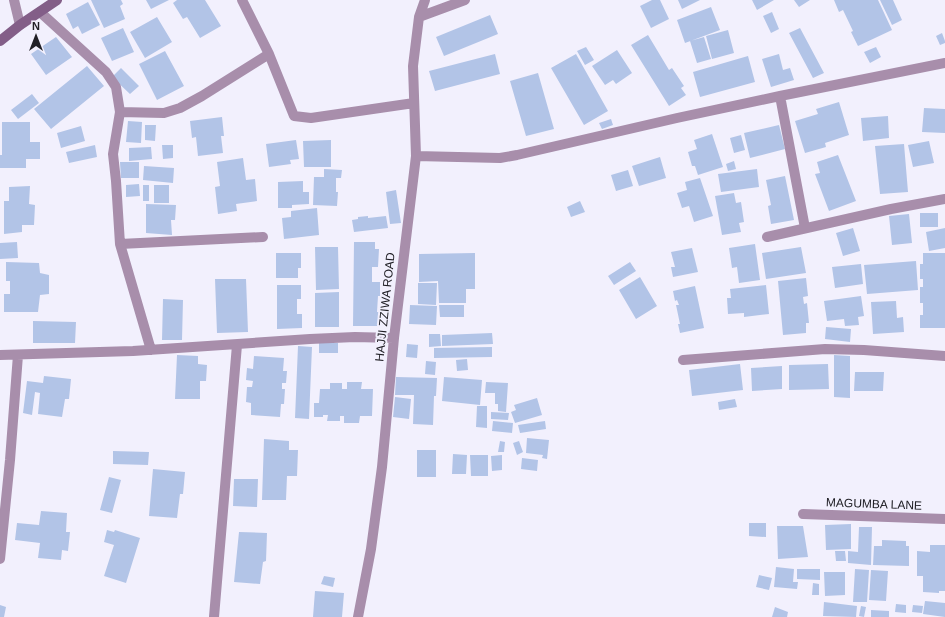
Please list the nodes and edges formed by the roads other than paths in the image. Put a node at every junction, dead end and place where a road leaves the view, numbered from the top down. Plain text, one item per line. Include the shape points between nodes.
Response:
1 (14, 0) edge
2 (57, 0) edge
3 (242, 0) edge
4 (424, 0) edge
5 (466, 0) edge
6 (40, 12) junction
7 (419, 17) junction
8 (20, 25) junction
9 (0, 41) edge
10 (269, 54) junction
11 (945, 63) edge
12 (780, 96) junction
13 (414, 103) junction
14 (120, 112) junction
15 (416, 156) junction
16 (945, 199) edge
17 (805, 228) junction
18 (767, 237) dead end
19 (263, 238) dead end
20 (120, 244) junction
21 (394, 338) junction
22 (237, 345) junction
23 (151, 350) junction
24 (0, 355) edge
25 (18, 355) junction
26 (945, 356) edge
27 (683, 360) dead end
28 (803, 514) dead end
29 (945, 519) edge
30 (0, 559) edge
31 (214, 617) edge
32 (358, 617) edge

1 - 8 street
2 - 6 street
3 - 10 street
4 - 7 street, HAJJI ZZIWA ROAD
5 - 7 street
6 - 8 street
6 - 14 street via 106,72 116,87
7 - 13 street, HAJJI ZZIWA ROAD via 413,66
8 - 9 street
10 - 13 street via 294,116 311,118
10 - 14 street via 180,108 164,113
11 - 12 street
12 - 15 street via 517,156
12 - 17 street
13 - 15 street, HAJJI ZZIWA ROAD
14 - 20 street via 113,154
15 - 21 street, HAJJI ZZIWA ROAD
16 - 17 street
17 - 18 street
19 - 20 street
20 - 23 street
21 - 22 street via 354,337
21 - 32 street, HAJJI ZZIWA ROAD via 382,468 371,550
22 - 23 street
22 - 31 street
23 - 25 street
24 - 25 street
25 - 30 street
26 - 27 street via 825,349
28 - 29 street, MAGUMBA LANE

